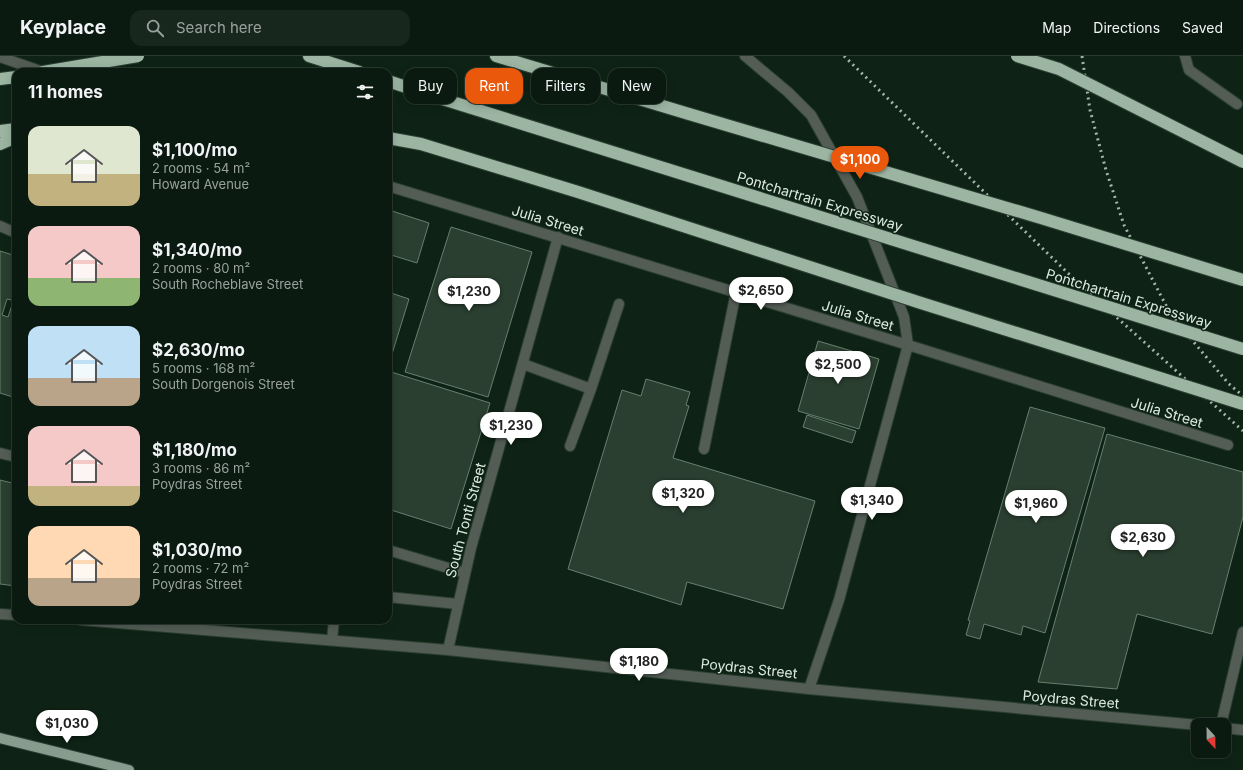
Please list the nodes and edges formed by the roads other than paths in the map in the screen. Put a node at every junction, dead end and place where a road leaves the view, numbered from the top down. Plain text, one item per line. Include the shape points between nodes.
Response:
1 (138, 56) edge
2 (309, 56) edge
3 (496, 56) edge
4 (745, 56) edge
5 (1017, 56) edge
6 (1185, 56) edge
7 (0, 57) edge
8 (32, 68) edge
9 (67, 68) edge
10 (346, 68) edge
11 (12, 77) edge
12 (0, 79) edge
13 (392, 82) edge
14 (1237, 104) dead end
15 (12, 130) edge
16 (0, 131) edge
17 (12, 139) edge
18 (392, 139) edge
19 (0, 144) edge
20 (1243, 162) edge
21 (392, 187) edge
22 (0, 226) edge
23 (12, 231) edge
24 (558, 237) junction
25 (1243, 280) edge
26 (736, 292) junction
27 (619, 304) dead end
28 (908, 345) junction
29 (1243, 349) edge
30 (523, 364) junction
31 (590, 389) junction
32 (1243, 404) edge
33 (1228, 445) dead end
34 (570, 446) dead end
35 (704, 449) dead end
36 (0, 453) edge
37 (12, 456) edge
38 (392, 551) edge
39 (465, 573) junction
40 (392, 597) edge
41 (458, 604) junction
42 (0, 614) edge
43 (12, 615) edge
44 (131, 624) edge
45 (334, 624) edge
46 (1243, 632) edge
47 (332, 640) junction
48 (448, 650) junction
49 (809, 688) junction
50 (1223, 718) edge
51 (1191, 724) edge
52 (1231, 729) edge
53 (1243, 730) edge
54 (0, 738) edge
55 (129, 770) edge

1 - 9 highway, bridge
2 - 10 highway
3 - 25 highway, bridge
4 - 28 street via 811,115 857,196 904,317
5 - 20 highway, bridge via 1059,69
6 - 14 street via 1189,70
7 - 8 street
11 - 12 highway
13 - 29 highway, Pontchartrain Expressway, bridge
15 - 16 highway
17 - 19 highway
18 - 32 highway, bridge via 421,144 578,192
21 - 24 street, Julia Street
22 - 23 street
24 - 26 street, Julia Street
24 - 30 street, South Tonti Street
26 - 28 street, Julia Street
26 - 35 street
27 - 31 street
28 - 33 street, Julia Street
28 - 49 street via 839,600
30 - 31 street
30 - 39 street, South Tonti Street
31 - 34 street
36 - 37 street
38 - 39 street
39 - 41 street, South Tonti Street
40 - 41 street
41 - 48 street, South Tonti Street
42 - 43 street
44 - 47 street, Poydras Street
45 - 47 street
46 - 50 street
47 - 48 street, Poydras Street
48 - 49 street, Poydras Street
49 - 51 street, Poydras Street
52 - 53 street
54 - 55 main road

